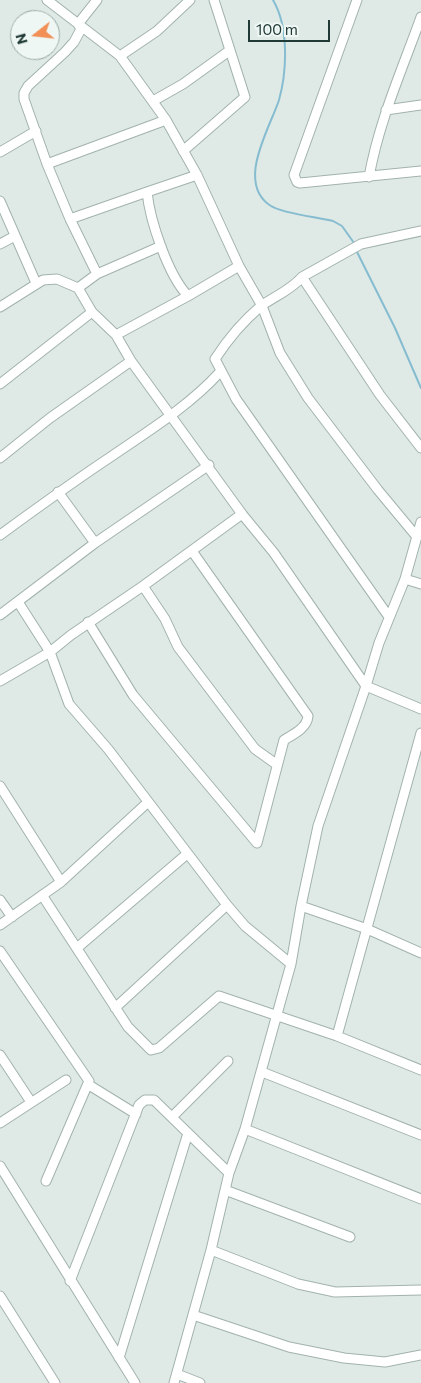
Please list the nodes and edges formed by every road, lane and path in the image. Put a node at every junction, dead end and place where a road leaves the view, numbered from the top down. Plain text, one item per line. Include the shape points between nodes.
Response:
1 (47, 0) edge
2 (97, 0) edge
3 (190, 0) edge
4 (214, 0) edge
5 (357, 0) edge
6 (421, 18) edge
7 (78, 24) junction
8 (229, 51) junction
9 (120, 56) junction
10 (153, 100) junction
11 (421, 105) edge
12 (386, 110) junction
13 (166, 120) junction
14 (36, 131) junction
15 (183, 151) junction
16 (0, 152) edge
17 (48, 164) junction
18 (421, 171) edge
19 (197, 175) junction
20 (369, 177) junction
21 (147, 192) junction
22 (0, 201) edge
23 (70, 219) junction
24 (421, 232) edge
25 (15, 236) junction
26 (0, 244) edge
27 (161, 246) junction
28 (239, 266) junction
29 (98, 274) junction
30 (302, 277) junction
31 (36, 283) junction
32 (78, 288) junction
33 (188, 296) junction
34 (262, 306) junction
35 (0, 307) edge
36 (92, 312) junction
37 (116, 335) junction
38 (130, 361) junction
39 (220, 372) junction
40 (0, 384) edge
41 (172, 415) junction
42 (421, 448) edge
43 (0, 458) edge
44 (209, 465) junction
45 (58, 492) junction
46 (242, 514) junction
47 (421, 522) edge
48 (0, 535) edge
49 (417, 536) junction
50 (95, 543) junction
51 (192, 552) junction
52 (405, 578) junction
53 (421, 584) edge
54 (143, 586) junction
55 (18, 602) junction
56 (0, 615) edge
57 (389, 618) junction
58 (88, 622) junction
59 (50, 652) junction
60 (0, 681) edge
61 (366, 686) junction
62 (421, 709) edge
63 (421, 733) edge
64 (276, 764) junction
65 (0, 786) edge
66 (147, 803) junction
67 (187, 854) junction
68 (61, 882) junction
69 (42, 895) junction
70 (0, 900) edge
71 (227, 905) junction
72 (301, 906) junction
73 (12, 917) junction
74 (0, 925) edge
75 (367, 929) junction
76 (77, 948) junction
77 (0, 951) edge
78 (421, 953) edge
79 (291, 964) junction
80 (115, 1008) junction
81 (277, 1016) junction
82 (337, 1036) junction
83 (0, 1055) edge
84 (228, 1061) dead end
85 (421, 1070) edge
86 (262, 1072) junction
87 (66, 1080) dead end
88 (89, 1085) junction
89 (31, 1102) junction
90 (136, 1114) junction
91 (172, 1117) junction
92 (0, 1123) edge
93 (245, 1129) junction
94 (188, 1133) junction
95 (421, 1136) edge
96 (0, 1166) edge
97 (229, 1173) junction
98 (46, 1181) dead end
99 (225, 1190) junction
100 (421, 1199) edge
101 (350, 1237) dead end
102 (211, 1250) junction
103 (70, 1281) junction
104 (421, 1290) edge
105 (0, 1296) edge
106 (193, 1315) junction
107 (421, 1355) edge
108 (119, 1358) junction
109 (175, 1378) edge
110 (55, 1383) edge
111 (135, 1383) edge
112 (200, 1383) edge

1 - 7 street
2 - 7 street
3 - 9 street via 157,31
4 - 8 street
5 - 20 street via 294,175 300,183
6 - 12 street
7 - 9 street
7 - 14 street via 81,29 74,42 25,90 24,98
8 - 10 street
8 - 15 street via 245,97
9 - 10 street
10 - 13 street
11 - 12 street
12 - 20 street
13 - 15 street
13 - 17 street
14 - 16 street
14 - 17 street
15 - 19 street
17 - 23 street
18 - 20 street
19 - 21 street
19 - 28 street
21 - 23 street
21 - 27 street
22 - 25 street
23 - 29 street
24 - 30 street via 361,244
25 - 26 street
25 - 31 street
27 - 29 street
27 - 33 street via 180,288
28 - 33 street
28 - 34 street
29 - 32 street
30 - 34 street
30 - 42 street via 380,394
31 - 32 street via 57,279
31 - 35 street
32 - 36 street
33 - 37 street
34 - 39 street via 232,334 215,359
34 - 49 street via 280,353 308,398
36 - 37 street
36 - 40 street
37 - 38 street
38 - 41 street
38 - 43 street
39 - 41 street
39 - 57 street
41 - 44 street
41 - 45 street
44 - 46 street
44 - 50 street
45 - 48 street
45 - 50 street
46 - 51 street
46 - 61 street via 274,553
47 - 49 street
49 - 52 street
50 - 55 street
51 - 54 street
51 - 64 street via 308,716 306,724 284,740
52 - 53 street
52 - 57 street
54 - 58 street
54 - 64 street via 165,619 178,647 255,748
55 - 56 street
55 - 59 street
57 - 61 street
58 - 59 street
58 - 64 street via 133,695 257,843
59 - 60 street
59 - 66 street via 69,704 108,749
61 - 62 street
61 - 72 street via 318,826
63 - 75 street
65 - 68 street
66 - 67 street
66 - 68 street
67 - 71 street
67 - 76 street
68 - 69 street
69 - 73 street
69 - 76 street
70 - 73 street
71 - 79 street via 245,926
71 - 80 street
72 - 75 street
72 - 79 street
73 - 74 street
75 - 78 street
75 - 82 street
76 - 80 street
77 - 88 street
79 - 81 street
80 - 81 street via 151,1050 159,1048 219,996
81 - 82 street
81 - 86 street
82 - 85 street
83 - 89 street
84 - 91 street
86 - 93 street
86 - 95 street
87 - 89 street
88 - 90 street
88 - 98 street
89 - 92 street
90 - 91 street via 145,1100 154,1100
90 - 103 street
91 - 94 street
93 - 97 street
93 - 100 street
94 - 97 street
94 - 108 street
96 - 103 street
97 - 99 street
99 - 101 street
99 - 102 street
102 - 104 street via 298,1284 335,1292
102 - 106 street
103 - 108 street
105 - 110 street
106 - 107 street via 289,1347 344,1358 386,1362
106 - 109 street
108 - 111 street
109 - 112 street

